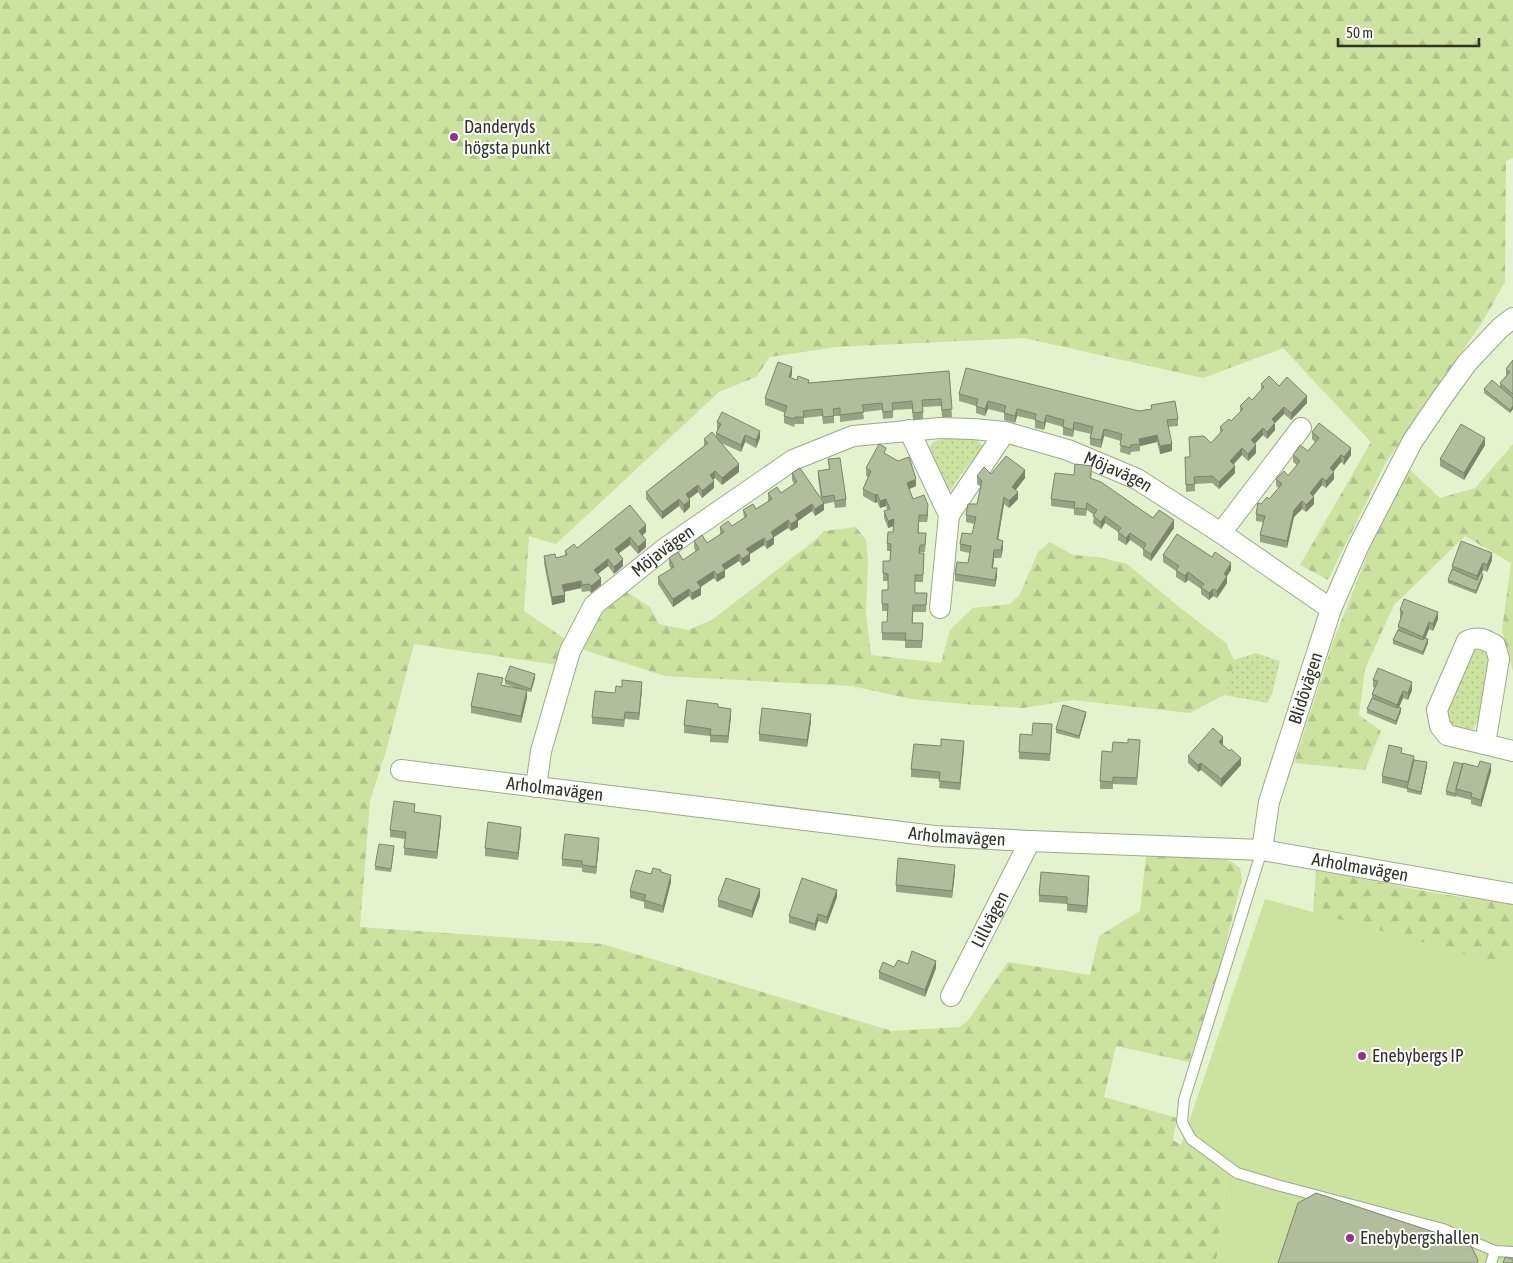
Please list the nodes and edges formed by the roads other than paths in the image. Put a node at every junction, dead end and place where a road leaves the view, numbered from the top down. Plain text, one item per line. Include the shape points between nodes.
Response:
1 (1513, 318) edge
2 (1300, 428) dead end
3 (909, 430) junction
4 (1005, 432) junction
5 (949, 515) junction
6 (1220, 533) junction
7 (940, 608) dead end
8 (1330, 609) junction
9 (1485, 744) junction
10 (1513, 751) edge
11 (401, 770) dead end
12 (536, 787) junction
13 (1030, 841) junction
14 (1262, 850) junction
15 (1513, 894) edge
16 (952, 996) dead end
17 (1495, 1251) junction
18 (1513, 1252) edge
19 (1491, 1263) edge

1 - 8 street, Blidövägen via 1467,364 1412,442 1359,544
2 - 6 street
3 - 4 street, Möjavägen via 948,428
3 - 5 street
3 - 12 street, Möjavägen via 853,436 793,460 664,549 594,605 570,651 542,751
4 - 5 street
4 - 6 street, Möjavägen via 1068,450 1137,480
5 - 7 street
6 - 8 street, Möjavägen
8 - 14 street, Blidövägen via 1269,802
9 - 9 street via 1447,735 1440,726 1437,710 1467,641 1475,637 1495,645 1499,659
9 - 10 street
11 - 12 street, Arholmavägen
12 - 13 street, Arholmavägen via 934,836
13 - 14 street, Arholmavägen
13 - 16 street, Lillvägen
14 - 15 street, Arholmavägen
14 - 17 lane, Blidövägen via 1184,1100 1182,1122 1191,1139 1237,1172 1443,1229
17 - 18 lane, Blidövägen
17 - 19 lane

